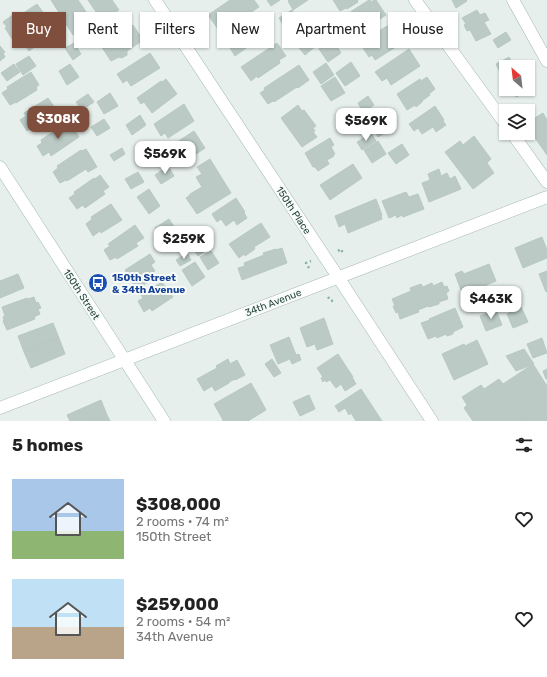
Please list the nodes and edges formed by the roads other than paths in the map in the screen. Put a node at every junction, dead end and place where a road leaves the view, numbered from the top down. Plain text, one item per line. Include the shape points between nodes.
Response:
1 (155, 0) edge
2 (415, 0) edge
3 (513, 0) edge
4 (547, 61) edge
5 (499, 115) edge
6 (517, 140) edge
7 (0, 167) edge
8 (547, 182) edge
9 (547, 197) edge
10 (338, 277) junction
11 (125, 361) junction
12 (0, 408) edge
13 (164, 421) edge
14 (432, 421) edge

1 - 10 street, 150th Place
2 - 5 street
3 - 4 street
6 - 8 street
7 - 11 street, 150th Street
9 - 10 street, 34th Avenue
10 - 11 street, 34th Avenue
10 - 14 street, 150th Place
11 - 12 street, 34th Avenue
11 - 13 street, 150th Street

